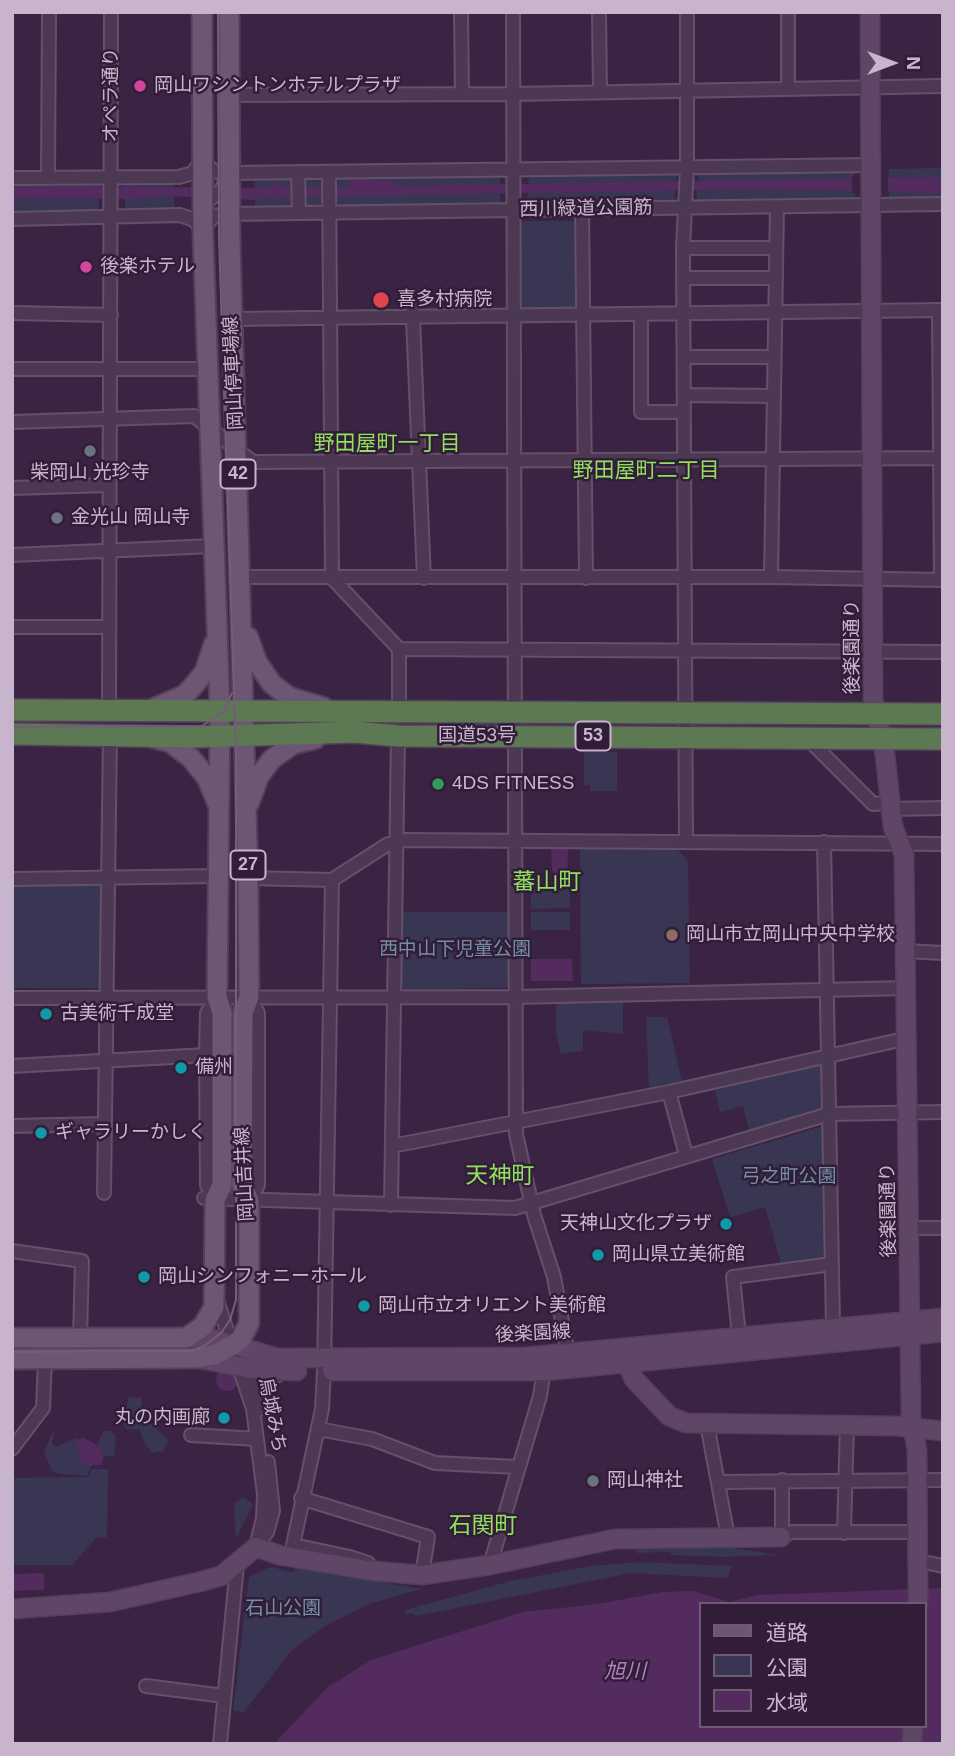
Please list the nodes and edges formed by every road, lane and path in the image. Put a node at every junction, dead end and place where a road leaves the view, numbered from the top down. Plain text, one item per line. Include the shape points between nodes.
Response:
1 (49, 12) edge
2 (111, 12) edge
3 (202, 12) edge
4 (229, 12) edge
5 (461, 12) edge
6 (513, 12) edge
7 (600, 12) edge
8 (687, 12) edge
9 (788, 12) edge
10 (870, 12) edge
11 (943, 86) edge
12 (872, 87) junction
13 (788, 88) junction
14 (687, 90) junction
15 (600, 92) junction
16 (462, 94) junction
17 (513, 94) junction
18 (228, 95) junction
19 (202, 159) junction
20 (229, 173) junction
21 (687, 174) junction
22 (513, 176) junction
23 (48, 177) junction
24 (179, 177) junction
25 (12, 178) edge
26 (329, 179) junction
27 (873, 185) junction
28 (299, 186) junction
29 (112, 187) junction
30 (207, 195) junction
31 (685, 202) junction
32 (513, 203) junction
33 (943, 204) edge
34 (329, 206) junction
35 (777, 207) junction
36 (582, 209) junction
37 (299, 213) junction
38 (229, 214) junction
39 (180, 215) junction
40 (111, 216) junction
41 (12, 219) edge
42 (203, 231) junction
43 (683, 248) junction
44 (776, 248) junction
45 (684, 278) junction
46 (775, 278) junction
47 (412, 296) dead end
48 (874, 310) junction
49 (941, 310) edge
50 (12, 313) edge
51 (775, 313) junction
52 (684, 314) junction
53 (111, 315) junction
54 (641, 315) junction
55 (583, 316) junction
56 (514, 317) junction
57 (413, 318) junction
58 (231, 319) junction
59 (331, 319) junction
60 (684, 357) junction
61 (774, 357) junction
62 (12, 369) edge
63 (111, 369) junction
64 (208, 369) junction
65 (684, 395) junction
66 (774, 396) junction
67 (684, 412) junction
68 (110, 419) junction
69 (12, 422) edge
70 (209, 426) junction
71 (941, 458) edge
72 (243, 459) junction
73 (773, 459) junction
74 (873, 459) junction
75 (420, 460) junction
76 (514, 460) junction
77 (585, 460) junction
78 (683, 460) junction
79 (331, 461) junction
80 (211, 480) junction
81 (109, 485) junction
82 (12, 488) edge
83 (213, 546) junction
84 (108, 551) junction
85 (12, 555) edge
86 (240, 577) junction
87 (514, 577) junction
88 (771, 577) junction
89 (332, 578) junction
90 (424, 578) junction
91 (586, 578) junction
92 (874, 578) junction
93 (685, 579) junction
94 (942, 580) edge
95 (219, 622) junction
96 (243, 623) junction
97 (12, 627) edge
98 (108, 627) junction
99 (399, 649) junction
100 (514, 650) junction
101 (685, 650) junction
102 (874, 651) junction
103 (943, 652) edge
104 (12, 710) edge
105 (109, 711) junction
106 (145, 712) junction
107 (220, 712) junction
108 (244, 712) junction
109 (399, 712) junction
110 (514, 712) junction
111 (685, 712) junction
112 (877, 713) junction
113 (943, 714) edge
114 (340, 722) junction
115 (12, 734) edge
116 (244, 734) junction
117 (110, 735) junction
118 (220, 735) junction
119 (146, 736) junction
120 (398, 736) junction
121 (514, 736) junction
122 (686, 736) junction
123 (807, 737) junction
124 (882, 738) junction
125 (943, 739) edge
126 (890, 806) junction
127 (943, 808) edge
128 (246, 811) junction
129 (221, 813) junction
130 (514, 840) junction
131 (396, 841) junction
132 (687, 842) junction
133 (824, 842) junction
134 (900, 844) junction
135 (943, 844) edge
136 (220, 876) junction
137 (12, 878) edge
138 (109, 878) junction
139 (248, 878) junction
140 (332, 880) junction
141 (906, 951) junction
142 (943, 953) edge
143 (906, 988) junction
144 (828, 989) junction
145 (217, 997) junction
146 (250, 997) junction
147 (330, 997) junction
148 (395, 997) junction
149 (515, 997) junction
150 (107, 998) junction
151 (12, 999) edge
152 (908, 1038) junction
153 (206, 1055) junction
154 (827, 1055) junction
155 (106, 1061) junction
156 (12, 1066) edge
157 (669, 1092) junction
158 (943, 1112) edge
159 (909, 1113) junction
160 (829, 1114) junction
161 (515, 1122) junction
162 (105, 1124) junction
163 (12, 1126) edge
164 (392, 1146) junction
165 (686, 1155) junction
166 (104, 1193) dead end
167 (210, 1199) junction
168 (248, 1201) junction
169 (328, 1203) junction
170 (531, 1203) junction
171 (391, 1205) junction
172 (910, 1228) junction
173 (943, 1228) edge
174 (12, 1251) edge
175 (832, 1264) junction
176 (215, 1294) junction
177 (943, 1318) edge
178 (834, 1326) junction
179 (911, 1326) junction
180 (943, 1332) edge
181 (739, 1336) junction
182 (12, 1338) edge
183 (80, 1338) junction
184 (186, 1338) junction
185 (624, 1355) junction
186 (12, 1359) edge
187 (45, 1359) junction
188 (569, 1361) junction
189 (244, 1363) junction
190 (545, 1364) junction
191 (281, 1365) junction
192 (324, 1365) junction
193 (259, 1404) junction
194 (707, 1424) junction
195 (846, 1425) junction
196 (318, 1429) junction
197 (913, 1429) junction
198 (943, 1431) edge
199 (191, 1435) dead end
200 (257, 1440) junction
201 (12, 1449) edge
202 (517, 1467) junction
203 (846, 1479) junction
204 (782, 1480) junction
205 (918, 1480) junction
206 (943, 1480) edge
207 (719, 1482) junction
208 (301, 1498) junction
209 (918, 1532) junction
210 (844, 1533) junction
211 (781, 1536) junction
212 (727, 1538) junction
213 (256, 1548) junction
214 (919, 1564) junction
215 (237, 1565) junction
216 (490, 1565) junction
217 (943, 1566) edge
218 (373, 1571) junction
219 (422, 1575) junction
220 (918, 1602) edge
221 (12, 1609) edge
222 (146, 1686) dead end
223 (224, 1696) junction
224 (220, 1744) edge

1 - 23 street
2 - 29 street, オペラ通り
3 - 19 main road, 岡山停車場線 / 42
4 - 18 main road, 岡山停車場線 / 42
5 - 16 street
6 - 17 street
7 - 15 street
8 - 14 street
9 - 13 street
10 - 12 street, 後楽園通り
11 - 12 street
12 - 13 street
12 - 27 street, 後楽園通り
13 - 14 street
14 - 15 street
14 - 21 street
15 - 17 street
16 - 17 street
16 - 18 street
17 - 22 street
18 - 20 main road, 岡山停車場線 / 42
19 - 20 street via 213,172
19 - 24 street via 193,173
19 - 30 main road, 岡山停車場線 / 42
20 - 28 street, 西川緑道公園筋
20 - 30 street
20 - 38 main road, 岡山停車場線 / 42
21 - 22 street, 西川緑道公園筋
21 - 27 street, 西川緑道公園筋
21 - 31 street
22 - 26 street, 西川緑道公園筋
22 - 32 street
23 - 25 street
23 - 29 street
24 - 29 street
24 - 30 street
26 - 28 street, 西川緑道公園筋
26 - 34 street
27 - 33 street, 西川緑道公園筋
27 - 35 street, 西川緑道公園筋
27 - 48 street, 後楽園通り
28 - 37 street
29 - 40 street, オペラ通り
30 - 38 street
30 - 39 street
30 - 42 main road, 岡山停車場線 / 42
31 - 35 street, 西川緑道公園筋
31 - 36 street, 西川緑道公園筋
31 - 43 street
32 - 34 street, 西川緑道公園筋
32 - 36 street, 西川緑道公園筋
32 - 56 street
34 - 37 street, 西川緑道公園筋
34 - 59 street
35 - 44 street
36 - 55 street
37 - 38 street, 西川緑道公園筋
38 - 42 street via 213,216
38 - 58 main road, 岡山停車場線 / 42
39 - 40 street
39 - 42 street via 194,220
40 - 41 street
40 - 53 street, オペラ通り
42 - 64 main road, 岡山停車場線 / 42
43 - 44 street
43 - 45 street
44 - 46 street
45 - 46 street
45 - 52 street
46 - 51 street
47 - 57 street
48 - 49 street
48 - 51 street
48 - 74 street, 後楽園通り
49 - 71 street
50 - 53 street
51 - 52 street
51 - 61 street
52 - 54 street
52 - 60 street
53 - 63 street, オペラ通り
54 - 55 street
54 - 67 street via 641,412
55 - 56 street
55 - 77 street
56 - 57 street
56 - 76 street
57 - 59 street
57 - 75 street
58 - 59 street
58 - 72 main road, 岡山停車場線 / 42
59 - 79 street
60 - 61 street
60 - 65 street
61 - 66 street
62 - 63 street
63 - 64 street
63 - 68 street, オペラ通り
64 - 70 main road, 岡山停車場線 / 42
65 - 66 street
65 - 67 street
66 - 73 street
67 - 78 street
68 - 69 street
68 - 70 street via 194,416
68 - 81 street, オペラ通り
70 - 72 street
70 - 80 main road, 岡山停車場線 / 42
71 - 74 street
71 - 94 street
72 - 79 street
72 - 80 street via 221,464
72 - 86 main road, 岡山停車場線 / 42
73 - 74 street
73 - 78 street
73 - 88 street
74 - 92 street, 後楽園通り
75 - 76 street
75 - 79 street
75 - 90 street
76 - 77 street
76 - 87 street
77 - 78 street
77 - 91 street
78 - 93 street
79 - 89 street
80 - 83 main road, 岡山停車場線 / 42
81 - 82 street
81 - 84 street, オペラ通り
83 - 84 street
83 - 95 main road, 岡山停車場線 / 42
84 - 85 street
84 - 98 street, オペラ通り
86 - 89 street
86 - 96 main road, 岡山停車場線 / 42
87 - 90 street
87 - 91 street
87 - 100 street
88 - 92 street
88 - 93 street
89 - 90 street
89 - 99 street
91 - 93 street
92 - 94 street
92 - 102 street, 後楽園通り
93 - 101 street
95 - 106 main road via 205,671 195,684 185,695
95 - 107 main road, 岡山停車場線 / 42
96 - 108 main road, 岡山停車場線 / 42
96 - 114 main road, 42 via 257,662 272,684
97 - 98 street
98 - 105 street, オペラ通り
99 - 100 street
99 - 109 street
100 - 101 street
100 - 110 street
101 - 102 street
101 - 111 street
102 - 103 street
102 - 112 street, 後楽園通り
104 - 105 highway, 国道53号 / 53
105 - 106 highway, 国道53号 / 53
106 - 107 highway, 国道53号 / 53
107 - 108 highway, 国道53号 / 53
107 - 118 main road, 岡山吉井線 / 27
108 - 114 highway, 国道53号 / 53
108 - 116 main road, 岡山停車場線 / 42
109 - 110 highway, 国道53号 / 53
109 - 114 highway, 国道53号 / 53
110 - 111 highway, 国道53号 / 53
110 - 121 street
111 - 112 highway, 国道53号 / 53
111 - 122 street
112 - 113 highway, 国道53号 / 53
112 - 124 street, 後楽園通り
114 - 116 highway, 国道53号 / 53
114 - 120 highway, 国道53号 / 53
114 - 128 main road via 280,752 258,776
115 - 117 highway, 国道53号 / 53
116 - 118 highway, 国道53号 / 53
116 - 128 main road, 岡山吉井線 / 27
117 - 119 highway, 国道53号 / 53
117 - 138 street
118 - 119 highway, 国道53号 / 53
118 - 129 main road, 岡山吉井線 / 27
119 - 129 main road via 170,743 191,758 207,778
120 - 121 highway, 国道53号 / 53
120 - 131 street
121 - 122 highway, 国道53号 / 53
121 - 130 street
122 - 123 highway, 国道53号 / 53
122 - 132 street
123 - 124 highway, 国道53号 / 53
123 - 126 street via 873,804
124 - 125 highway, 国道53号 / 53
124 - 126 street, 後楽園通り
126 - 127 street
126 - 134 street, 後楽園通り
128 - 139 main road, 岡山吉井線 / 27
129 - 136 main road, 岡山吉井線 / 27
130 - 131 street
130 - 132 street
130 - 149 street
131 - 140 street
131 - 148 street
132 - 133 street
133 - 134 street
133 - 144 street
134 - 135 street
134 - 141 street, 後楽園通り
136 - 138 street
136 - 145 main road, 岡山吉井線 / 27
137 - 138 street
138 - 150 street
139 - 140 street
139 - 146 main road, 岡山吉井線 / 27
140 - 147 street
141 - 142 street
141 - 143 street, 後楽園通り
143 - 144 street
143 - 152 street, 後楽園通り
144 - 149 street
144 - 154 street
145 - 146 street
145 - 150 street
145 - 153 street via 207,1013
145 - 167 main road, 岡山吉井線 / 27 via 222,1013 222,1185
146 - 147 street
146 - 168 main road, 岡山吉井線 / 27 via 243,1013 242,1185
147 - 148 street
147 - 169 street
148 - 149 street
148 - 164 street
149 - 161 street
150 - 151 street
150 - 155 street
152 - 154 street
152 - 159 street, 後楽園通り
153 - 155 street
153 - 167 street
154 - 157 street
154 - 160 street
155 - 156 street
155 - 162 street
157 - 161 street
157 - 165 street
158 - 159 street
159 - 160 street
159 - 172 street, 後楽園通り
160 - 165 street
160 - 175 street
161 - 164 street
161 - 170 street
162 - 163 street
162 - 166 street
164 - 171 street
165 - 170 street
167 - 168 street
167 - 176 main road, 岡山吉井線 / 27
168 - 169 street
168 - 189 main road, 岡山吉井線 / 27 via 249,1323 241,1339
169 - 171 street
169 - 192 street
170 - 171 street via 515,1208
170 - 188 street via 554,1277
172 - 173 street
172 - 179 street, 後楽園通り
174 - 183 street via 80,1262
175 - 178 street
175 - 181 street via 733,1277
176 - 184 main road, 岡山吉井線 / 27 via 209,1317
176 - 189 street, 烏城みち
177 - 179 street
178 - 179 street, 後楽園線
178 - 181 street, 後楽園線
179 - 180 street
179 - 185 street, 後楽園線
179 - 197 street
181 - 185 street, 後楽園線
182 - 183 main road
183 - 184 main road
184 - 189 street, 後楽園線 via 214,1339
185 - 188 street, 後楽園線
185 - 194 street via 634,1379 670,1416
186 - 187 main road
187 - 189 main road via 214,1355
187 - 201 street via 43,1408
188 - 190 street, 後楽園線
189 - 191 street, 後楽園線
189 - 193 street, 烏城みち
189 - 200 street, 烏城みち
190 - 192 street, 後楽園線
190 - 202 street via 540,1396
191 - 192 street, 後楽園線
191 - 193 street via 267,1381
192 - 196 street
193 - 213 street, 烏城みち via 273,1511
194 - 195 street
194 - 207 street
195 - 197 street
195 - 203 street
196 - 202 street via 372,1438 435,1463
196 - 208 street
197 - 198 street
197 - 205 street
199 - 200 street
200 - 213 street, 烏城みち via 264,1510
202 - 216 street
203 - 204 street
203 - 205 street
203 - 210 street
204 - 207 street
204 - 211 street
205 - 206 street
205 - 209 street
207 - 212 street
208 - 218 street via 293,1545 350,1557 368,1563
208 - 219 street via 428,1538
209 - 210 street
209 - 214 street
210 - 211 street
211 - 212 street
212 - 216 street via 615,1539
213 - 215 street, 烏城みち
213 - 218 street
214 - 217 street
214 - 220 street
215 - 221 street, 烏城みち via 221,1576 110,1602
215 - 223 street
216 - 219 street
218 - 219 street
222 - 223 street
223 - 224 street

